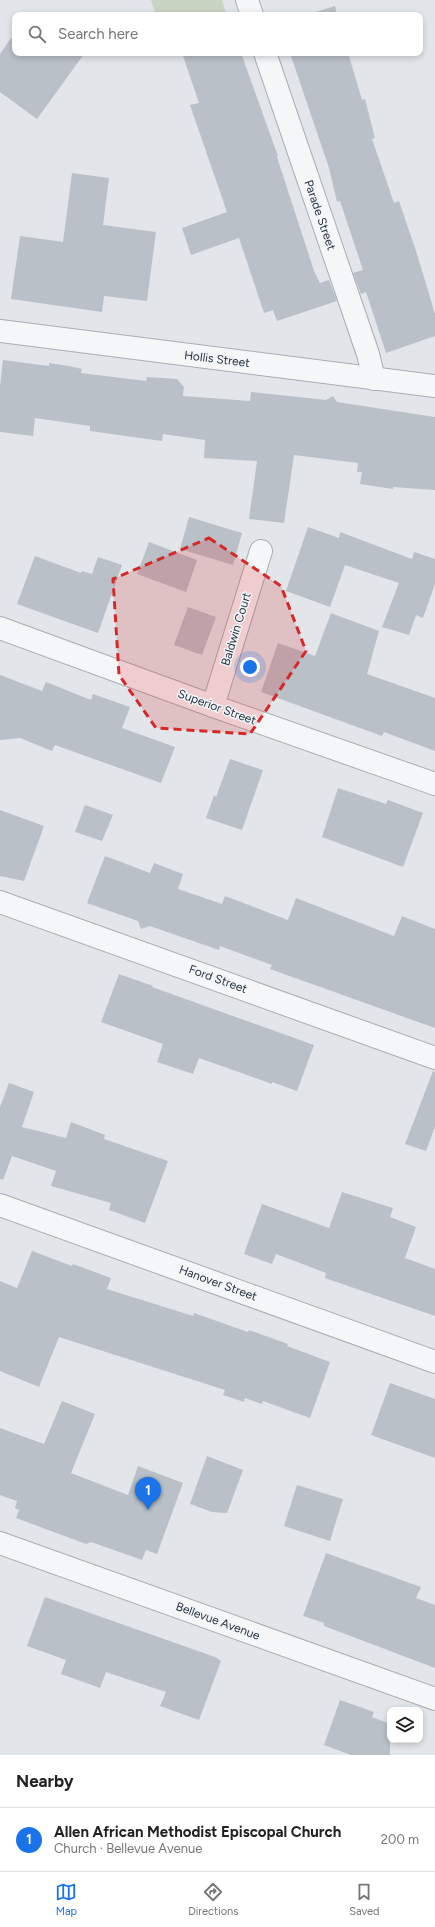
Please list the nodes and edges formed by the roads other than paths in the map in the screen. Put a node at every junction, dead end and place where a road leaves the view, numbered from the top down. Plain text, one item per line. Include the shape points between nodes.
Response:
1 (247, 0) edge
2 (251, 12) edge
3 (266, 56) edge
4 (0, 331) edge
5 (374, 378) junction
6 (435, 386) edge
7 (261, 551) dead end
8 (0, 628) edge
9 (213, 706) junction
10 (435, 784) edge
11 (0, 902) edge
12 (435, 1058) edge
13 (0, 1205) edge
14 (435, 1362) edge
15 (0, 1543) edge
16 (435, 1700) edge

1 - 2 street
3 - 5 street, Parade Street
4 - 5 street, Hollis Street
5 - 6 street, Hollis Street
7 - 9 street, Baldwin Court
8 - 9 street, Superior Street
9 - 10 street, Superior Street
11 - 12 street, Ford Street
13 - 14 street, Hanover Street
15 - 16 street, Bellevue Avenue

